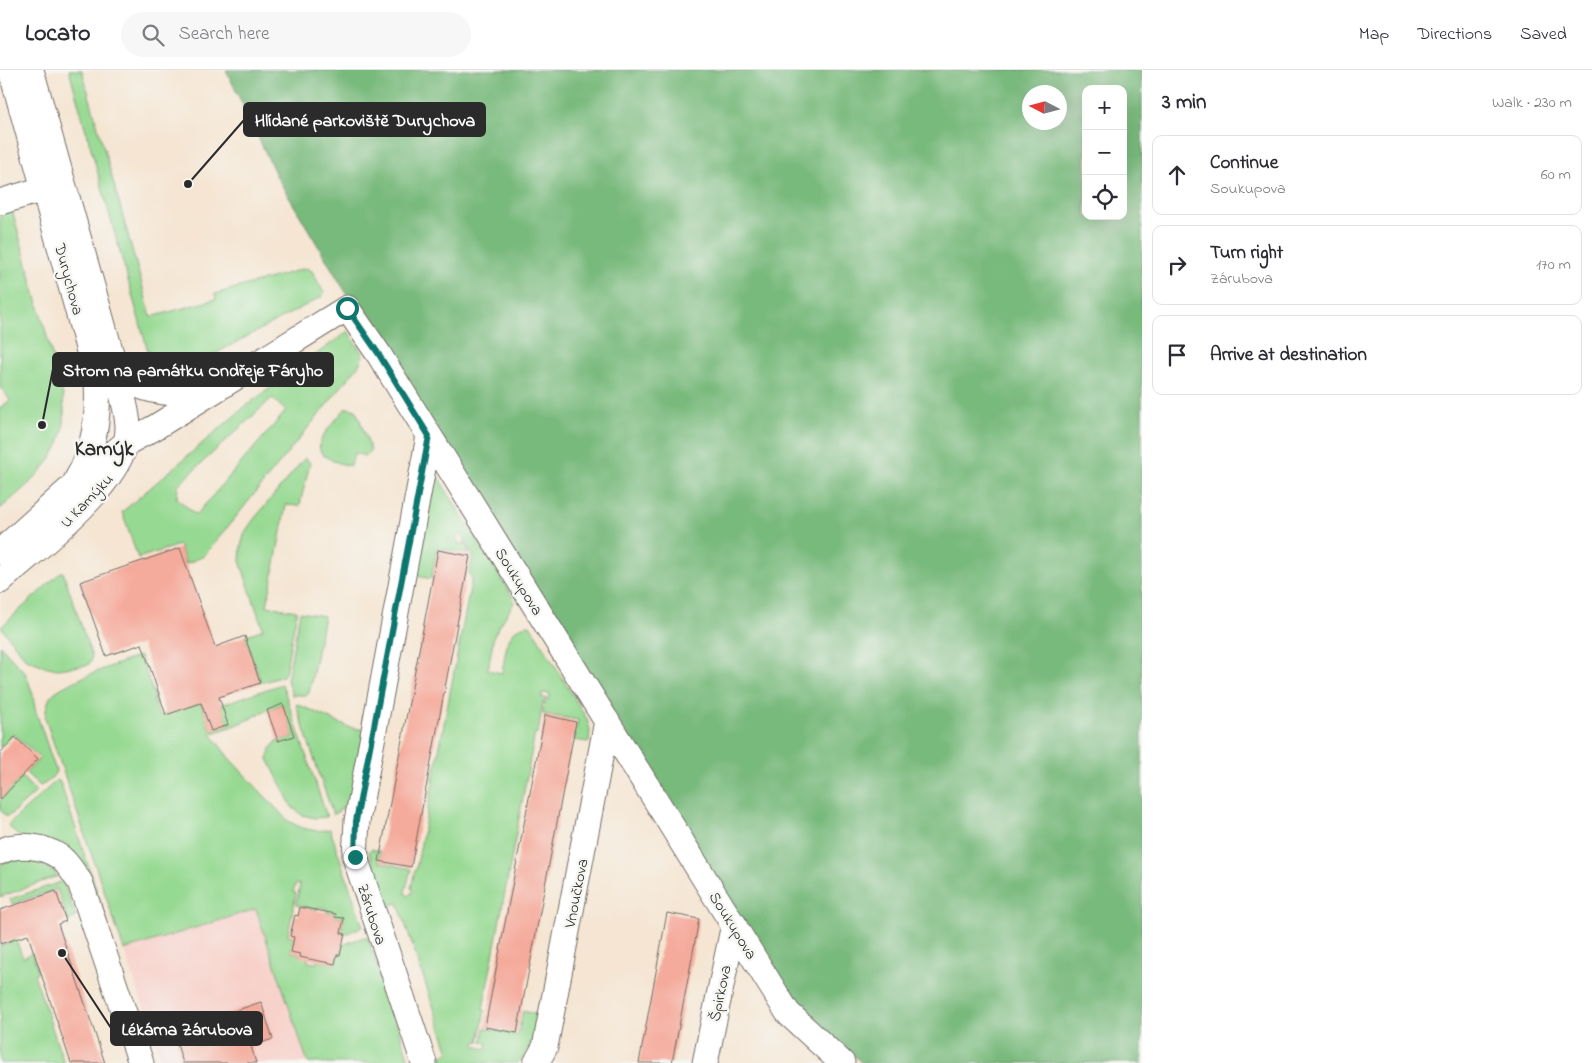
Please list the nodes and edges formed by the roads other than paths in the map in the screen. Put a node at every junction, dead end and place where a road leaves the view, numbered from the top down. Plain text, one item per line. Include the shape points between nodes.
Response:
1 (11, 70) edge
2 (31, 70) edge
3 (54, 186) junction
4 (0, 202) edge
5 (107, 378) junction
6 (211, 392) junction
7 (429, 436) junction
8 (126, 443) junction
9 (72, 487) junction
10 (0, 552) edge
11 (0, 581) edge
12 (607, 721) junction
13 (0, 852) edge
14 (734, 924) junction
15 (141, 1063) edge
16 (424, 1063) edge
17 (536, 1063) edge
18 (705, 1063) edge
19 (842, 1063) edge

1 - 3 street, Durychova
2 - 3 street, Durychova
3 - 4 street
3 - 5 street, Durychova
5 - 6 street via 156,391
5 - 8 street via 108,412
5 - 9 street, Durychova via 89,456
6 - 7 street, Soukupova via 347,308
6 - 8 street, Soukupova
7 - 12 street, Soukupova
7 - 16 street, Zárubova via 356,821 355,857
8 - 9 street, U Kamýku
8 - 11 street, U Kamýku via 116,466 98,490
9 - 10 street, U Kamýku
12 - 14 street, Soukupova
12 - 17 street, Vnoučkova via 545,1047
13 - 15 street via 7,848 33,846 60,858 80,882
14 - 18 street, Špirkova
14 - 19 street, Soukupova via 788,1013

